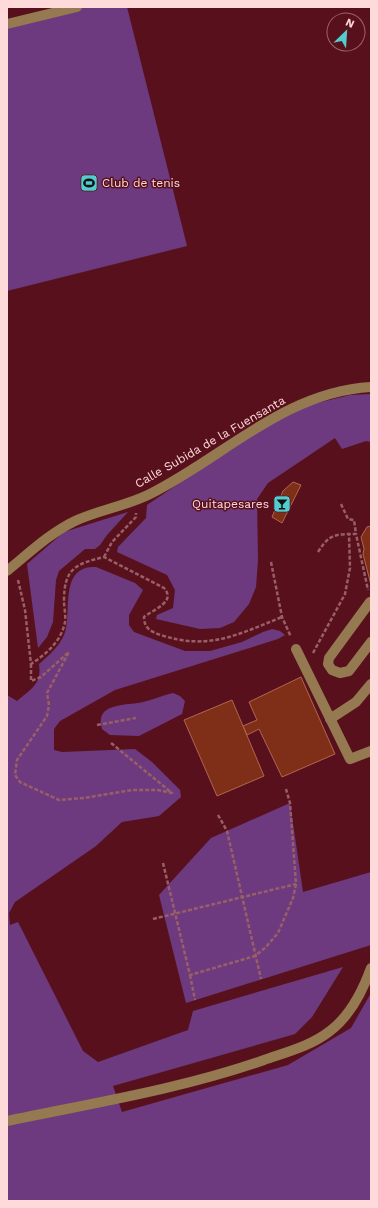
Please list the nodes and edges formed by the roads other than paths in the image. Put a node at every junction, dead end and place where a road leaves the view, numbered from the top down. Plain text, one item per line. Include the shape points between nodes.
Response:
1 (77, 7) edge
2 (7, 24) edge
3 (371, 387) edge
4 (11, 568) edge
5 (370, 602) edge
6 (371, 642) edge
7 (296, 649) road end
8 (371, 684) edge
9 (330, 719) junction
10 (371, 751) edge
11 (371, 968) edge
12 (7, 1121) edge

1 - 2 street
3 - 4 street, Calle Subida de la Fuensanta via 332,392 292,408 252,430 168,484 134,500 64,526
5 - 6 street via 329,658 328,664 332,670 350,671
7 - 9 street
8 - 9 street via 356,702
9 - 10 street via 350,759
11 - 12 street via 361,990 342,1019 332,1030 305,1046 236,1070 172,1087

